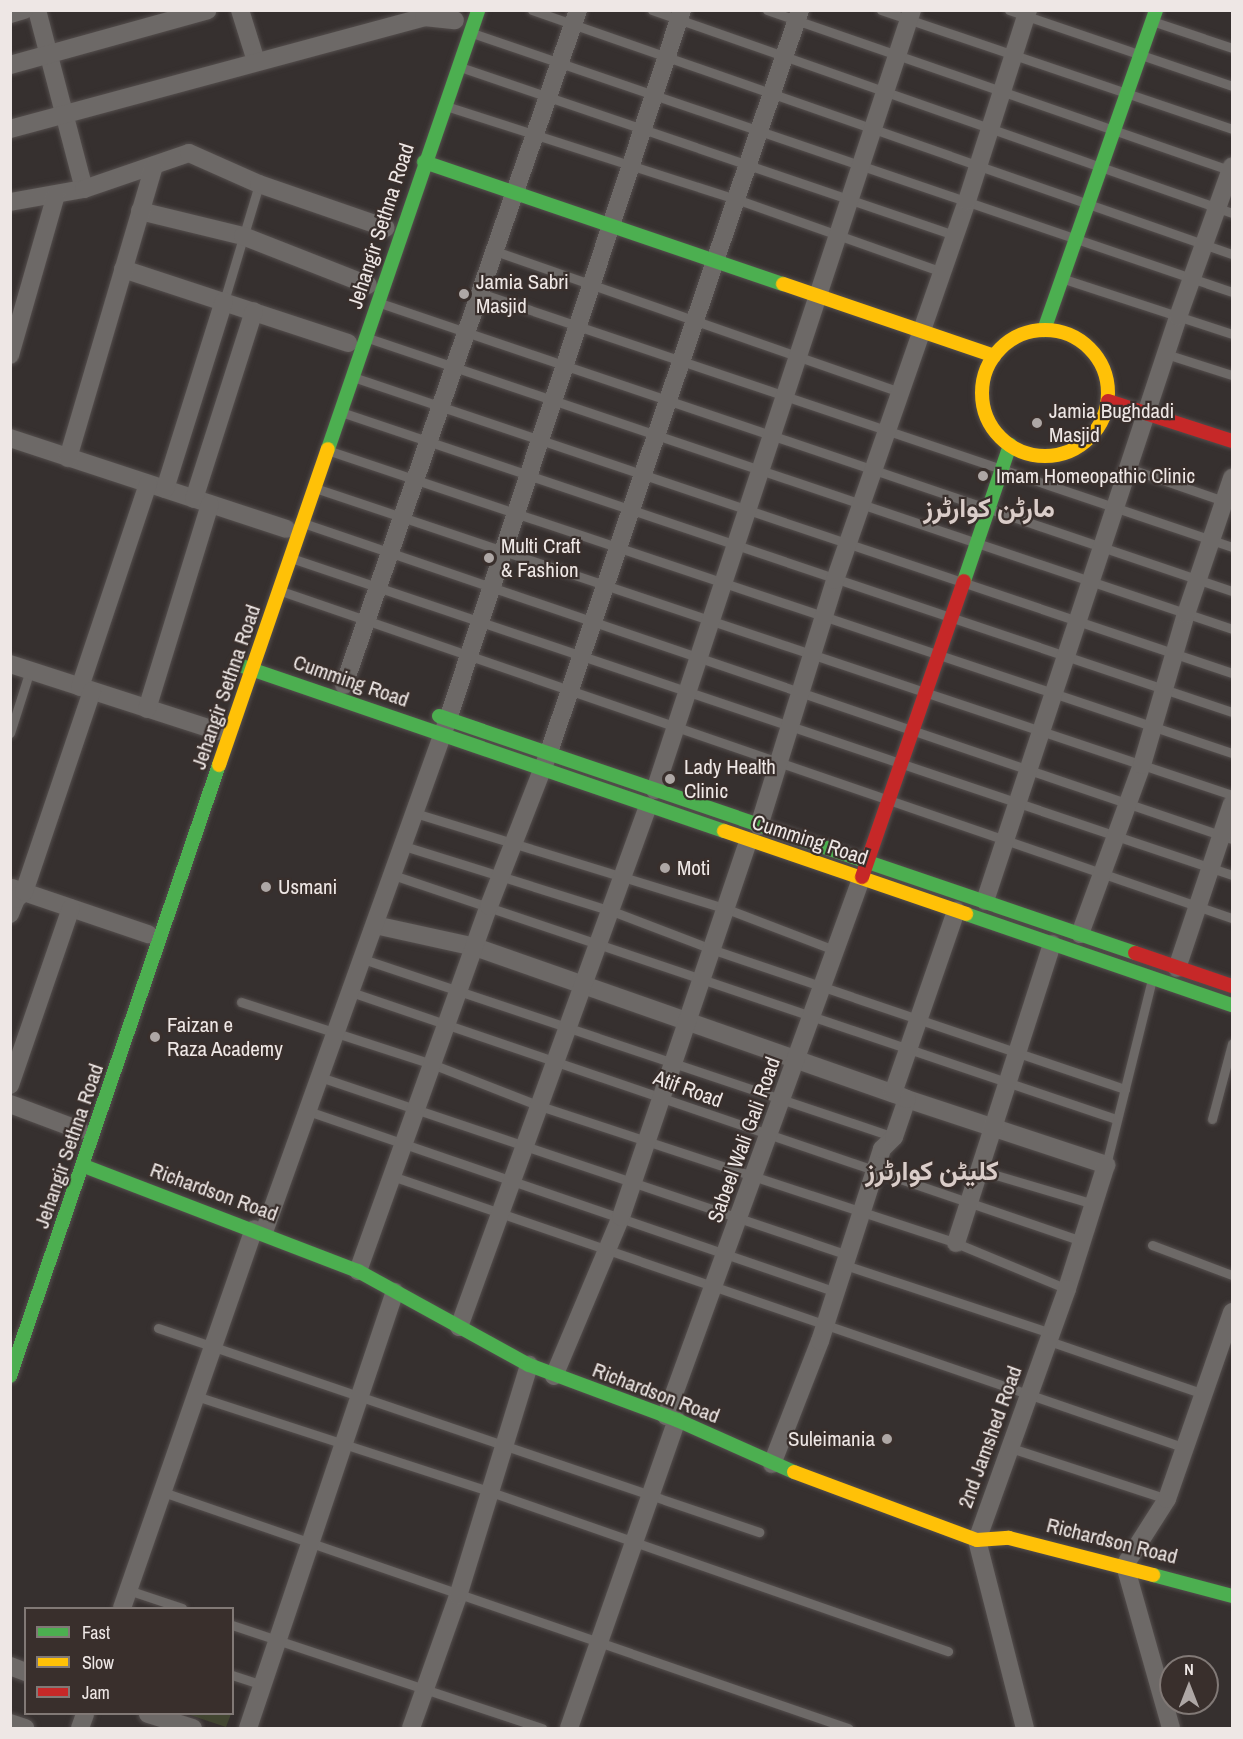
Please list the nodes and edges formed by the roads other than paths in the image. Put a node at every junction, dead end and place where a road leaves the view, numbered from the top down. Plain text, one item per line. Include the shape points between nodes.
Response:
1 (24, 10) edge
2 (37, 10) edge
3 (208, 10) edge
4 (240, 10) edge
5 (478, 10) edge
6 (532, 10) edge
7 (652, 10) edge
8 (767, 10) edge
9 (881, 10) edge
10 (1021, 12) edge
11 (10, 14) edge
12 (680, 15) edge
13 (910, 15) edge
14 (798, 16) edge
15 (1154, 16) edge
16 (576, 18) edge
17 (455, 21) edge
18 (470, 32) junction
19 (1233, 48) edge
20 (48, 54) junction
21 (897, 56) junction
22 (1013, 56) junction
23 (1140, 56) junction
24 (784, 57) junction
25 (668, 58) junction
26 (256, 61) junction
27 (560, 63) junction
28 (10, 65) edge
29 (458, 66) junction
30 (1233, 86) edge
31 (1002, 92) junction
32 (884, 93) junction
33 (549, 94) junction
34 (772, 94) junction
35 (1126, 95) junction
36 (656, 96) junction
37 (444, 105) junction
38 (63, 113) junction
39 (646, 128) junction
40 (10, 129) edge
41 (988, 129) junction
42 (1233, 129) edge
43 (872, 130) junction
44 (759, 131) junction
45 (1114, 131) junction
46 (536, 132) junction
47 (424, 162) junction
48 (154, 165) junction
49 (633, 165) junction
50 (748, 165) junction
51 (861, 165) junction
52 (976, 166) junction
53 (1100, 169) junction
54 (1232, 169) edge
55 (259, 184) junction
56 (84, 189) junction
57 (515, 194) junction
58 (56, 195) junction
59 (850, 196) junction
60 (736, 198) junction
61 (967, 201) junction
62 (10, 202) edge
63 (1088, 205) junction
64 (1225, 210) edge
65 (140, 211) junction
66 (388, 222) joint
67 (612, 227) junction
68 (838, 235) junction
69 (954, 235) junction
70 (243, 236) junction
71 (1076, 238) junction
72 (1203, 244) junction
73 (381, 245) dead end
74 (495, 251) junction
75 (1233, 254) edge
76 (715, 262) junction
77 (123, 269) junction
78 (942, 272) junction
79 (1062, 278) junction
80 (1191, 278) junction
81 (370, 279) joint
82 (592, 286) junction
83 (1233, 292) edge
84 (480, 293) junction
85 (817, 296) junction
86 (224, 301) junction
87 (378, 302) junction
88 (361, 304) dead end
89 (254, 311) junction
90 (1178, 317) junction
91 (695, 321) junction
92 (577, 326) junction
93 (1044, 330) junction
94 (467, 332) junction
95 (923, 332) junction
96 (1233, 334) edge
97 (366, 337) junction
98 (350, 338) joint
99 (1167, 354) junction
100 (10, 355) edge
101 (994, 356) junction
102 (797, 357) junction
103 (681, 362) junction
104 (564, 365) junction
105 (454, 367) junction
106 (1233, 375) edge
107 (353, 377) junction
108 (902, 393) junction
109 (784, 397) junction
110 (551, 399) junction
111 (668, 400) junction
112 (1108, 401) junction
113 (441, 406) junction
114 (342, 413) junction
115 (1146, 413) junction
116 (889, 432) junction
117 (656, 435) junction
118 (772, 435) junction
119 (10, 438) edge
120 (538, 439) junction
121 (1233, 441) edge
122 (429, 442) junction
123 (1010, 445) junction
124 (328, 450) junction
125 (68, 458) junction
126 (1128, 468) junction
127 (875, 469) junction
128 (760, 470) junction
129 (1002, 470) junction
130 (643, 474) junction
131 (527, 475) junction
132 (1233, 478) edge
133 (415, 480) junction
134 (156, 486) junction
135 (316, 488) junction
136 (202, 501) junction
137 (1229, 502) edge
138 (864, 505) junction
139 (1115, 507) junction
140 (989, 508) junction
141 (747, 510) junction
142 (631, 511) junction
143 (516, 513) junction
144 (402, 517) junction
145 (304, 523) junction
146 (286, 529) junction
147 (1210, 540) junction
148 (977, 543) junction
149 (851, 544) junction
150 (1103, 545) junction
151 (735, 546) junction
152 (618, 547) junction
153 (1233, 547) edge
154 (502, 550) junction
155 (390, 553) junction
156 (292, 558) junction
157 (1198, 579) junction
158 (835, 580) junction
159 (1091, 581) junction
160 (723, 582) junction
161 (964, 582) junction
162 (606, 585) junction
163 (378, 587) junction
164 (492, 587) junction
165 (281, 591) junction
166 (1233, 591) edge
167 (1186, 614) junction
168 (824, 616) junction
169 (951, 619) junction
170 (711, 620) junction
171 (366, 621) junction
172 (1078, 621) junction
173 (481, 622) junction
174 (593, 622) junction
175 (1233, 629) edge
176 (244, 649) junction
177 (812, 654) junction
178 (939, 654) junction
179 (1174, 654) junction
180 (1067, 655) junction
181 (470, 656) junction
182 (582, 656) junction
183 (265, 657) junction
184 (699, 658) junction
185 (10, 664) edge
186 (238, 665) junction
187 (30, 670) junction
188 (253, 670) junction
189 (1233, 673) edge
190 (344, 684) dead end
191 (1165, 688) junction
192 (86, 689) junction
193 (570, 691) junction
194 (687, 692) junction
195 (800, 692) junction
196 (1054, 692) junction
197 (926, 693) junction
198 (147, 708) junction
199 (427, 712) dead end
200 (1233, 712) edge
201 (1155, 724) junction
202 (790, 726) junction
203 (445, 727) junction
204 (676, 727) junction
205 (913, 730) junction
206 (217, 731) junction
207 (1041, 731) junction
208 (10, 733) edge
209 (549, 752) junction
210 (1233, 753) edge
211 (779, 762) junction
212 (902, 764) junction
213 (1142, 765) junction
214 (541, 770) junction
215 (1028, 770) junction
216 (1233, 795) edge
217 (651, 798) junction
218 (889, 800) junction
219 (1017, 802) junction
220 (1129, 804) junction
221 (1233, 804) edge
222 (415, 813) junction
223 (759, 826) junction
224 (1117, 836) junction
225 (1227, 837) edge
226 (1004, 840) junction
227 (513, 842) junction
228 (748, 842) junction
229 (404, 846) junction
230 (868, 861) junction
231 (1211, 868) junction
232 (1103, 874) junction
233 (393, 875) junction
234 (1233, 875) edge
235 (501, 876) junction
236 (623, 878) junction
237 (861, 879) junction
238 (17, 890) edge
239 (984, 901) junction
240 (489, 906) junction
241 (1198, 906) junction
242 (71, 908) junction
243 (727, 909) junction
244 (612, 911) junction
245 (956, 911) junction
246 (10, 915) edge
247 (1233, 918) edge
248 (375, 925) junction
249 (148, 934) junction
250 (1080, 934) junction
251 (600, 943) junction
252 (1052, 944) junction
253 (475, 946) junction
254 (714, 950) junction
255 (837, 951) junction
256 (363, 959) junction
257 (1177, 968) junction
258 (700, 979) junction
259 (1152, 979) junction
260 (584, 986) junction
261 (820, 986) junction
262 (1233, 986) edge
263 (460, 988) junction
264 (351, 992) junction
265 (241, 1002) dead end
266 (1233, 1005) edge
267 (809, 1016) junction
268 (920, 1018) junction
269 (687, 1021) junction
270 (448, 1022) junction
271 (569, 1027) junction
272 (336, 1035) junction
273 (1233, 1044) edge
274 (908, 1051) junction
275 (1018, 1052) junction
276 (797, 1058) junction
277 (557, 1059) junction
278 (673, 1062) junction
279 (432, 1064) junction
280 (320, 1077) junction
281 (1007, 1084) junction
282 (10, 1085) edge
283 (1125, 1089) junction
284 (900, 1096) junction
285 (660, 1099) junction
286 (783, 1099) junction
287 (10, 1104) edge
288 (540, 1106) junction
289 (416, 1109) junction
290 (308, 1111) junction
291 (1116, 1119) junction
292 (1212, 1119) dead end
293 (993, 1128) junction
294 (79, 1130) junction
295 (769, 1136) junction
296 (894, 1137) junction
297 (647, 1140) junction
298 (403, 1143) junction
299 (526, 1148) junction
300 (1106, 1165) junction
301 (84, 1166) junction
302 (979, 1170) junction
303 (875, 1173) junction
304 (392, 1176) junction
305 (754, 1178) junction
306 (512, 1180) junction
307 (633, 1183) junction
308 (969, 1204) junction
309 (1094, 1204) junction
310 (862, 1212) junction
311 (500, 1214) junction
312 (621, 1217) junction
313 (741, 1218) junction
314 (259, 1231) junction
315 (1082, 1241) junction
316 (956, 1243) junction
317 (1152, 1245) dead end
318 (608, 1252) junction
319 (727, 1253) junction
320 (846, 1260) junction
321 (358, 1271) junction
322 (1233, 1275) edge
323 (714, 1289) junction
324 (1067, 1289) junction
325 (395, 1292) junction
326 (836, 1292) junction
327 (1233, 1312) edge
328 (825, 1325) junction
329 (459, 1327) junction
330 (10, 1328) edge
331 (158, 1328) dead end
332 (1050, 1337) junction
333 (213, 1346) junction
334 (529, 1365) junction
335 (10, 1376) edge
336 (554, 1376) junction
337 (360, 1394) junction
338 (1204, 1394) junction
339 (1029, 1395) junction
340 (196, 1396) junction
341 (671, 1418) junction
342 (344, 1444) junction
343 (506, 1444) junction
344 (1011, 1448) junction
345 (1185, 1448) junction
346 (772, 1464) junction
347 (163, 1492) junction
348 (491, 1492) junction
349 (650, 1494) junction
350 (1167, 1498) junction
351 (759, 1532) dead end
352 (977, 1540) junction
353 (633, 1544) junction
354 (309, 1545) junction
355 (1125, 1565) junction
356 (128, 1590) junction
357 (458, 1596) junction
358 (1233, 1596) edge
359 (122, 1607) edge
360 (179, 1607) edge
361 (234, 1626) edge
362 (278, 1640) junction
363 (598, 1645) junction
364 (948, 1651) dead end
365 (234, 1676) edge
366 (262, 1685) junction
367 (425, 1690) junction
368 (154, 1715) edge
369 (10, 1723) edge
370 (25, 1728) edge
371 (193, 1728) edge
372 (248, 1728) edge
373 (411, 1728) edge
374 (542, 1728) edge
375 (569, 1728) edge
376 (848, 1728) edge
377 (1025, 1728) edge
378 (1171, 1728) edge

1 - 11 street
2 - 20 street
3 - 20 street
4 - 26 street
5 - 18 main road, Jehangir Sethna Road
6 - 16 lane
7 - 12 lane
8 - 14 lane
9 - 13 lane
10 - 22 street
10 - 23 lane
12 - 24 lane
12 - 25 street
13 - 21 street
13 - 22 lane
14 - 21 lane
14 - 24 street
15 - 19 lane
15 - 23 main road
16 - 25 lane
16 - 27 street
17 - 26 street via 424,17
18 - 27 lane
18 - 29 main road, Jehangir Sethna Road
20 - 28 street
20 - 38 street
21 - 31 lane
21 - 32 street
22 - 31 street
22 - 35 lane
23 - 30 lane
23 - 35 main road
24 - 32 lane
24 - 34 street
25 - 34 lane
25 - 36 street
26 - 38 street
27 - 33 street
27 - 36 lane
29 - 33 lane
29 - 37 main road, Jehangir Sethna Road
31 - 41 street
31 - 45 lane
32 - 41 lane
32 - 43 street
33 - 39 lane
33 - 46 street
34 - 43 lane
34 - 44 street
35 - 42 lane
35 - 45 main road
36 - 39 street
36 - 44 lane
37 - 46 lane
37 - 47 main road, Jehangir Sethna Road
38 - 40 street
38 - 56 street
39 - 49 street
39 - 50 lane
41 - 52 street
41 - 53 lane
43 - 51 street
43 - 52 lane
44 - 50 street
44 - 51 lane
45 - 53 main road
45 - 54 lane
46 - 49 lane
46 - 57 street
47 - 57 main road
47 - 87 main road, Jehangir Sethna Road
48 - 55 street via 189,153
48 - 56 street
48 - 65 street
49 - 60 lane
49 - 67 street
50 - 59 lane
50 - 60 street
51 - 59 street
51 - 61 lane
52 - 61 street
52 - 63 lane
53 - 63 main road
53 - 64 lane
54 - 64 street
55 - 66 street
55 - 70 lane
56 - 58 street
57 - 67 main road
57 - 74 street
58 - 62 street
58 - 100 street
59 - 68 street
59 - 69 lane
60 - 68 lane
60 - 76 street
61 - 69 street
61 - 71 lane
63 - 71 main road
63 - 72 lane
64 - 72 street
65 - 70 street
65 - 77 street
66 - 73 main road, Jehangir Sethna Road
67 - 76 main road
67 - 82 street
68 - 78 lane
68 - 85 street
69 - 78 street
70 - 81 street
70 - 86 lane
71 - 79 main road
71 - 80 lane
72 - 75 lane
72 - 80 street
74 - 82 lane
74 - 84 street
76 - 85 main road
76 - 91 street
77 - 86 street
77 - 125 street
78 - 95 street
79 - 90 lane
79 - 93 main road
80 - 83 lane
80 - 90 street
81 - 88 main road, Jehangir Sethna Road
82 - 91 lane
82 - 92 street
84 - 92 lane
84 - 94 street
85 - 95 main road
85 - 102 street
86 - 89 street
86 - 134 street
87 - 94 lane
87 - 97 main road, Jehangir Sethna Road
89 - 98 street
89 - 136 street
90 - 96 lane
90 - 99 street
91 - 102 lane
91 - 103 street
92 - 103 lane
92 - 104 street
93 - 101 main road via 1008,342
93 - 112 main road via 1065,333 1085,343 1099,359 1107,379
94 - 104 lane
94 - 105 street
95 - 101 main road
95 - 108 street
97 - 105 lane
97 - 107 main road, Jehangir Sethna Road
98 - 146 main road, Jehangir Sethna Road
99 - 106 lane
99 - 115 street
101 - 123 main road via 985,374 984,404 995,431
102 - 108 lane
102 - 109 street
103 - 109 lane
103 - 111 street
104 - 110 street
104 - 111 lane
105 - 110 lane
105 - 113 street
107 - 113 lane
107 - 114 main road, Jehangir Sethna Road
108 - 116 street
109 - 116 lane
109 - 118 street
110 - 117 lane
110 - 120 street
111 - 117 street
111 - 118 lane
112 - 115 main road
112 - 123 main road via 1102,421 1089,438 1071,450 1051,456 1030,454
113 - 120 lane
113 - 122 street
114 - 122 lane
114 - 124 main road, Jehangir Sethna Road
115 - 121 main road
115 - 126 street
116 - 127 street
116 - 129 lane
117 - 128 lane
117 - 130 street
118 - 127 lane
118 - 128 street
119 - 125 street
120 - 130 lane
120 - 131 street
122 - 131 lane
122 - 133 street
123 - 129 main road
124 - 133 lane
124 - 135 main road, Jehangir Sethna Road
125 - 134 street
126 - 137 lane
126 - 139 street
127 - 138 street
127 - 140 lane
128 - 138 lane
128 - 141 street
129 - 139 lane
129 - 140 main road
130 - 141 lane
130 - 142 street
131 - 142 lane
131 - 143 street
132 - 137 street
133 - 143 lane
133 - 144 street
134 - 136 street
134 - 192 street
135 - 144 lane
135 - 145 main road, Jehangir Sethna Road
136 - 146 street
136 - 198 street
137 - 147 street
138 - 148 lane
138 - 149 street
139 - 147 lane
139 - 150 street
140 - 148 main road
140 - 150 lane
141 - 149 lane
141 - 151 street
142 - 151 lane
142 - 152 street
143 - 152 lane
143 - 154 street
144 - 154 lane
144 - 155 street
145 - 155 lane
145 - 156 main road, Jehangir Sethna Road
146 - 176 main road, Jehangir Sethna Road
147 - 153 lane
147 - 157 street
148 - 159 lane
148 - 161 main road
149 - 158 street
149 - 161 lane
150 - 157 lane
150 - 159 street
151 - 158 lane
151 - 160 street
152 - 160 lane
152 - 162 street
154 - 162 lane
154 - 164 street
155 - 163 street
155 - 164 lane
156 - 163 lane
156 - 165 main road, Jehangir Sethna Road
157 - 166 lane
157 - 167 street
158 - 168 street
158 - 169 lane
159 - 167 lane
159 - 172 street
160 - 168 lane
160 - 170 street
161 - 169 main road
161 - 172 lane
162 - 170 lane
162 - 174 street
163 - 171 street
163 - 173 lane
164 - 173 street
164 - 174 lane
165 - 171 lane
165 - 183 main road, Jehangir Sethna Road
167 - 175 lane
167 - 179 street
168 - 177 street
168 - 178 lane
169 - 178 main road
169 - 180 lane
170 - 177 lane
170 - 184 street
171 - 181 lane
171 - 190 street
172 - 179 lane
172 - 180 street
173 - 181 street
173 - 182 lane
174 - 182 street
174 - 184 lane
176 - 183 main road
176 - 186 main road, Jehangir Sethna Road
177 - 195 street
177 - 197 lane
178 - 196 lane
178 - 197 main road
179 - 189 lane
179 - 191 street
180 - 191 lane
180 - 196 street
181 - 193 lane
181 - 203 street
182 - 193 street
182 - 194 lane
183 - 188 main road, Jehangir Sethna Road
184 - 194 street
184 - 195 lane
185 - 187 street
186 - 188 main road, Cumming Road
186 - 206 main road, Jehangir Sethna Road
187 - 192 street
187 - 208 lane
188 - 203 main road, Cumming Road
188 - 301 main road, Jehangir Sethna Road
191 - 200 lane
191 - 201 street
192 - 198 street
192 - 238 street
193 - 204 lane
193 - 209 street
194 - 202 lane
194 - 204 street
195 - 202 street
195 - 205 lane
196 - 201 lane
196 - 207 street
197 - 205 main road
197 - 207 lane
198 - 206 street
199 - 203 main road, Cumming Road
201 - 210 lane
201 - 213 street
202 - 211 street
202 - 212 lane
203 - 209 main road, Cumming Road
203 - 214 main road, Cumming Road
203 - 222 street
204 - 211 lane
204 - 217 street
205 - 212 main road
205 - 215 lane
206 - 249 main road, Jehangir Sethna Road
207 - 213 lane
207 - 215 street
209 - 214 street
209 - 217 main road, Cumming Road
211 - 218 lane
211 - 223 street
212 - 218 main road
212 - 219 lane
213 - 216 lane
213 - 220 street
214 - 217 main road, Cumming Road
214 - 227 street
215 - 219 street
215 - 220 lane
217 - 223 main road, Cumming Road
217 - 228 main road, Cumming Road
217 - 236 street
218 - 226 lane
218 - 230 main road
219 - 224 lane
219 - 226 street
220 - 224 street
220 - 225 lane
221 - 225 street
222 - 227 lane
222 - 229 street
223 - 230 main road, Cumming Road
224 - 231 lane
224 - 232 street
225 - 231 street
226 - 232 lane
226 - 239 street
227 - 235 street
227 - 236 lane
228 - 237 main road, Cumming Road
228 - 243 street
229 - 233 street
229 - 235 lane
230 - 237 main road
230 - 239 main road, Cumming Road
231 - 234 lane
231 - 241 street
232 - 241 lane
232 - 250 street
233 - 240 lane
233 - 248 street
235 - 240 street
235 - 244 lane
236 - 243 lane
236 - 244 street
237 - 245 main road, Cumming Road
237 - 255 street, Sabeel Wali Gali Road
238 - 242 street
238 - 246 street
239 - 250 main road, Cumming Road
240 - 251 lane
240 - 253 street
241 - 247 lane
241 - 257 street
242 - 249 street
242 - 282 street
243 - 254 street
243 - 255 lane
244 - 251 street
244 - 254 lane
245 - 252 main road, Cumming Road
245 - 268 street
248 - 253 street
248 - 256 street
249 - 294 main road, Jehangir Sethna Road
250 - 257 main road, Cumming Road
251 - 258 lane
251 - 260 street
252 - 259 main road, Cumming Road
252 - 275 street
253 - 260 street
253 - 263 street
254 - 258 street
254 - 261 lane
255 - 261 street, Sabeel Wali Gali Road
256 - 263 lane
256 - 264 street
257 - 262 main road, Cumming Road
258 - 267 lane
258 - 269 street
259 - 266 main road, Cumming Road
259 - 283 lane
260 - 269 street
260 - 271 street
261 - 267 street, Sabeel Wali Gali Road
261 - 268 lane
263 - 270 street
263 - 271 lane
264 - 270 lane, Atif Road
264 - 272 street
265 - 272 lane
267 - 274 lane
267 - 276 street, Sabeel Wali Gali Road
268 - 274 street
268 - 275 lane
269 - 276 street
269 - 278 street
270 - 277 lane, Atif Road
270 - 279 street
271 - 277 street
271 - 278 lane
272 - 279 lane
272 - 280 street
273 - 292 lane
274 - 281 lane
274 - 284 street
275 - 281 street
275 - 283 lane
276 - 284 street
276 - 286 street, Sabeel Wali Gali Road
277 - 285 lane, Atif Road
277 - 288 street
278 - 285 street
278 - 286 lane
279 - 288 lane
279 - 289 street
280 - 289 lane
280 - 290 street
281 - 291 lane
281 - 293 street
283 - 291 lane
284 - 293 street
284 - 296 street
285 - 295 lane, Atif Road
285 - 297 street
286 - 295 street, Sabeel Wali Gali Road
286 - 296 lane
287 - 294 street
288 - 297 lane
288 - 299 street
289 - 298 street
289 - 299 lane
290 - 298 lane
290 - 314 street
291 - 300 lane
293 - 300 street
293 - 302 street
294 - 330 main road, Jehangir Sethna Road
295 - 303 lane, Atif Road
295 - 305 street, Sabeel Wali Gali Road
296 - 303 street via 882,1149
297 - 305 lane
297 - 307 street
298 - 304 street
298 - 306 lane
299 - 306 street
299 - 307 lane
300 - 309 street, 2nd Jamshed Road
301 - 314 main road, Richardson Road
301 - 335 main road, Jehangir Sethna Road
302 - 308 street
302 - 309 lane
303 - 308 lane, Atif Road
303 - 310 street
304 - 311 lane
304 - 321 street
305 - 310 lane
305 - 313 street, Sabeel Wali Gali Road
306 - 311 street
306 - 312 lane
307 - 312 street
307 - 313 lane
308 - 315 lane, Atif Road
308 - 316 street
309 - 315 street, 2nd Jamshed Road
310 - 316 lane
310 - 320 street
311 - 318 lane
311 - 329 street
312 - 318 street
312 - 319 lane
313 - 319 street, Sabeel Wali Gali Road
313 - 320 lane
314 - 321 main road, Richardson Road
314 - 333 street
315 - 324 street, 2nd Jamshed Road
316 - 324 lane
317 - 322 lane
318 - 323 lane
318 - 336 street
319 - 323 street, Sabeel Wali Gali Road
319 - 326 lane
320 - 326 street
320 - 332 lane
321 - 325 main road, Richardson Road
323 - 328 lane
323 - 341 street, Sabeel Wali Gali Road
324 - 332 street, 2nd Jamshed Road
325 - 329 main road, Richardson Road
325 - 337 street
326 - 328 street
327 - 338 street
328 - 339 lane
328 - 346 street
329 - 334 main road, Richardson Road
331 - 333 lane
332 - 338 lane
332 - 339 street, 2nd Jamshed Road
333 - 337 lane
333 - 340 street
334 - 336 main road, Richardson Road
334 - 343 street
336 - 341 main road, Richardson Road
337 - 342 street
337 - 343 lane
338 - 345 street
339 - 344 street, 2nd Jamshed Road
339 - 345 lane
340 - 342 lane
340 - 347 street
341 - 346 main road, Richardson Road
341 - 349 street, Sabeel Wali Gali Road
342 - 348 lane
342 - 354 street
343 - 348 street
343 - 349 lane
344 - 350 lane
344 - 352 street, 2nd Jamshed Road
345 - 350 street
346 - 352 main road, Richardson Road
347 - 354 lane
347 - 356 street
348 - 353 lane
348 - 357 street
349 - 351 lane
349 - 353 street, Sabeel Wali Gali Road
350 - 355 street
352 - 355 main road, Richardson Road via 1009,1538
352 - 377 street, 2nd Jamshed Road
353 - 363 street, Sabeel Wali Gali Road
353 - 364 lane
354 - 357 lane
354 - 362 street
355 - 358 main road, Richardson Road
355 - 378 street
356 - 359 street
356 - 360 lane
357 - 363 lane
357 - 367 street
361 - 362 lane
362 - 366 street
362 - 367 lane
363 - 375 street, Sabeel Wali Gali Road
363 - 376 lane
365 - 366 lane
366 - 372 street
367 - 373 street
367 - 374 lane
368 - 371 street
369 - 370 street

